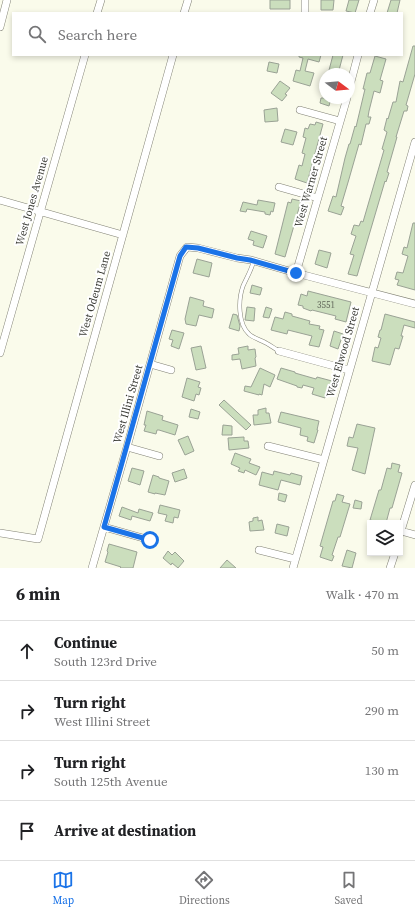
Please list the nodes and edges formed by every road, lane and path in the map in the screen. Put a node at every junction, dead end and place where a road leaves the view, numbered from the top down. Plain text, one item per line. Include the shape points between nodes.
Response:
1 (8, 0) edge
2 (101, 0) edge
3 (188, 0) edge
4 (305, 0) edge
5 (374, 0) edge
6 (97, 12) edge
7 (184, 12) edge
8 (306, 12) edge
9 (370, 12) edge
10 (0, 27) edge
11 (85, 56) edge
12 (172, 56) edge
13 (358, 56) edge
14 (355, 68) edge
15 (344, 104) edge
16 (300, 110) dead end
17 (340, 121) junction
18 (415, 142) edge
19 (279, 187) dead end
20 (318, 198) junction
21 (0, 200) edge
22 (40, 211) junction
23 (123, 235) junction
24 (254, 260) junction
25 (296, 273) junction
26 (372, 292) junction
27 (415, 304) edge
28 (279, 351) joint
29 (0, 353) edge
30 (150, 364) junction
31 (171, 370) dead end
32 (349, 370) junction
33 (268, 446) dead end
34 (127, 447) junction
35 (159, 456) dead end
36 (324, 460) junction
37 (415, 486) edge
38 (403, 524) edge
39 (104, 527) junction
40 (0, 532) edge
41 (403, 533) edge
42 (415, 535) edge
43 (150, 540) dead end
44 (259, 550) dead end
45 (393, 556) edge
46 (295, 559) junction
47 (92, 568) edge
48 (293, 568) edge
49 (390, 568) edge

1 - 10 street
2 - 6 street
3 - 7 street
4 - 8 street
5 - 9 street
11 - 22 street, West Jones Avenue
12 - 23 street, West Odeum Lane
13 - 14 street
15 - 17 street, West Warner Street
16 - 17 street
17 - 20 street, West Warner Street
18 - 26 street, West Elwood Street
19 - 20 street
20 - 25 street, West Warner Street
21 - 22 street
22 - 23 street
22 - 29 street, West Jones Avenue
23 - 40 street, West Odeum Lane via 38,539
24 - 25 street
24 - 28 lane via 242,288 241,316 249,335
24 - 30 street, West Illini Street via 186,247 180,256
25 - 26 street
26 - 27 street
26 - 32 street, West Elwood Street
28 - 32 street
30 - 31 street
30 - 34 street, West Illini Street
32 - 36 street, West Elwood Street
33 - 36 street
34 - 35 street
34 - 39 street, West Illini Street
36 - 46 street, West Elwood Street
37 - 38 street
39 - 43 street
39 - 47 street, West Illini Street
41 - 42 street
44 - 46 street
45 - 49 street
46 - 48 street, West Elwood Street

